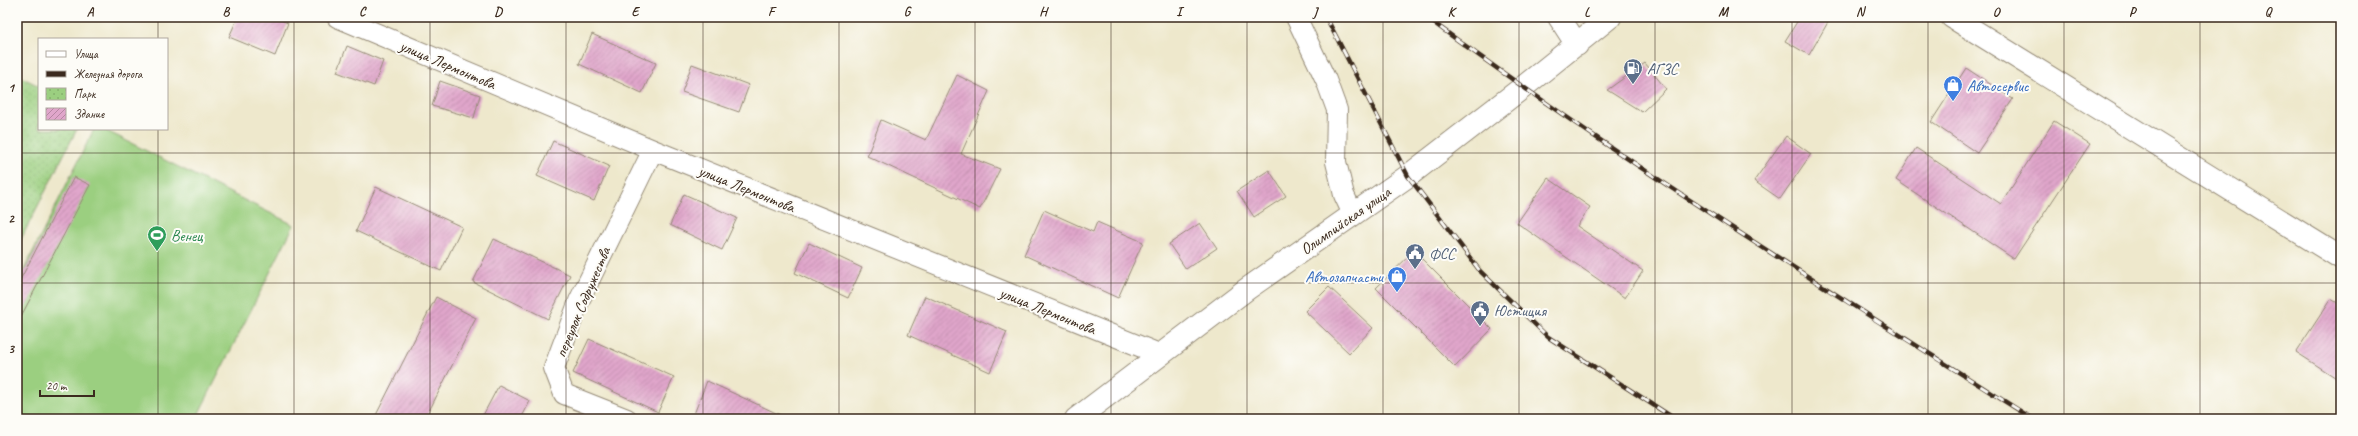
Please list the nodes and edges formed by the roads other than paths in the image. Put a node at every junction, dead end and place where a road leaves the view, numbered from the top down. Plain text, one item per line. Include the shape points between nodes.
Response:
1 (338, 17) edge
2 (1296, 17) edge
3 (1559, 17) edge
4 (1610, 17) edge
5 (1952, 17) edge
6 (1577, 45) junction
7 (653, 150) junction
8 (1353, 214) junction
9 (2341, 258) edge
10 (1159, 354) junction
11 (626, 419) edge
12 (1076, 419) edge

1 - 7 street, улица Лермонтова
2 - 8 street via 1326,80 1336,110 1336,162 1344,195
3 - 6 street
4 - 6 street, Олимпийская улица
5 - 9 street
6 - 8 street, Олимпийская улица via 1408,176
7 - 10 street, улица Лермонтова
7 - 11 street, переулок Содружества via 579,301 554,368 564,394
8 - 10 street, Олимпийская улица
10 - 12 street, Олимпийская улица

